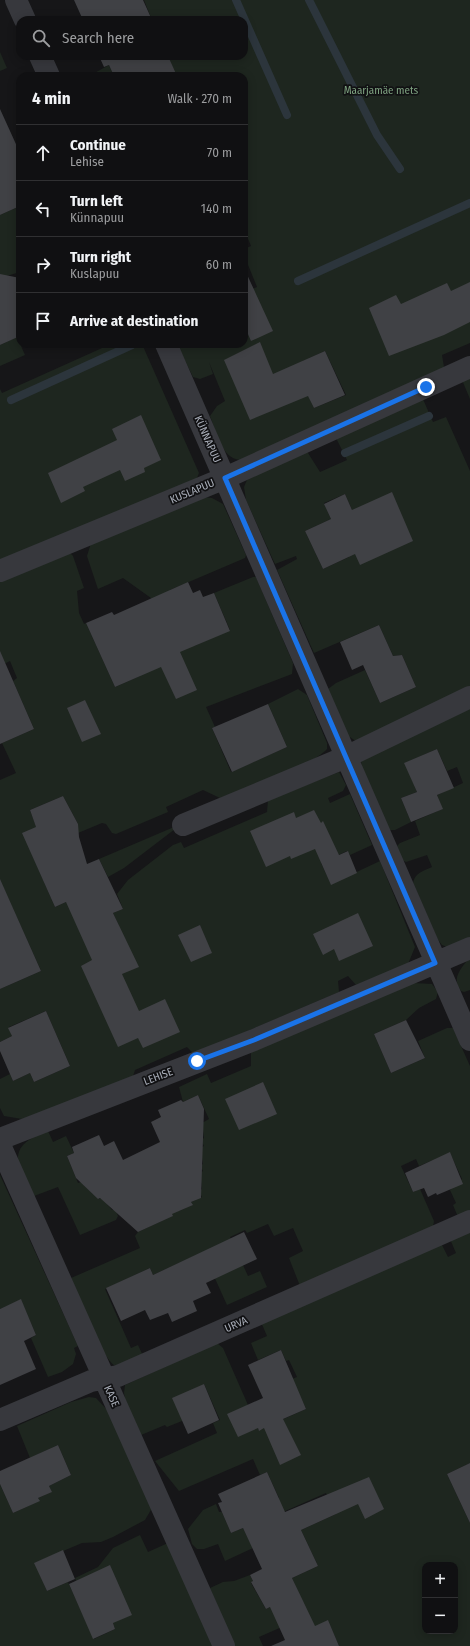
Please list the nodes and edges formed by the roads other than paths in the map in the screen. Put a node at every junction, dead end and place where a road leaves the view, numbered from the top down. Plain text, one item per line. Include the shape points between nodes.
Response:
1 (16, 0) edge
2 (23, 16) edge
3 (42, 60) edge
4 (47, 72) edge
5 (168, 348) edge
6 (470, 367) edge
7 (225, 478) junction
8 (0, 571) edge
9 (470, 697) edge
10 (346, 757) junction
11 (182, 825) dead end
12 (470, 948) edge
13 (435, 963) junction
14 (470, 1040) edge
15 (0, 1139) edge
16 (0, 1145) edge
17 (470, 1221) edge
18 (104, 1378) junction
19 (0, 1420) edge
20 (224, 1646) edge

1 - 2 street
3 - 4 street
5 - 7 street, KÜNNAPUU
6 - 7 street, KUSLAPUU
7 - 8 street, KUSLAPUU
7 - 10 street, KÜNNAPUU
9 - 10 street
10 - 11 street
10 - 13 street, KÜNNAPUU
12 - 13 street, LEHISE
13 - 14 street, KÜNNAPUU
13 - 15 street, LEHISE via 254,1040
16 - 18 street, KASE
17 - 18 street, URVA via 118,1376
18 - 19 street, URVA via 91,1381
18 - 20 street, KASE

